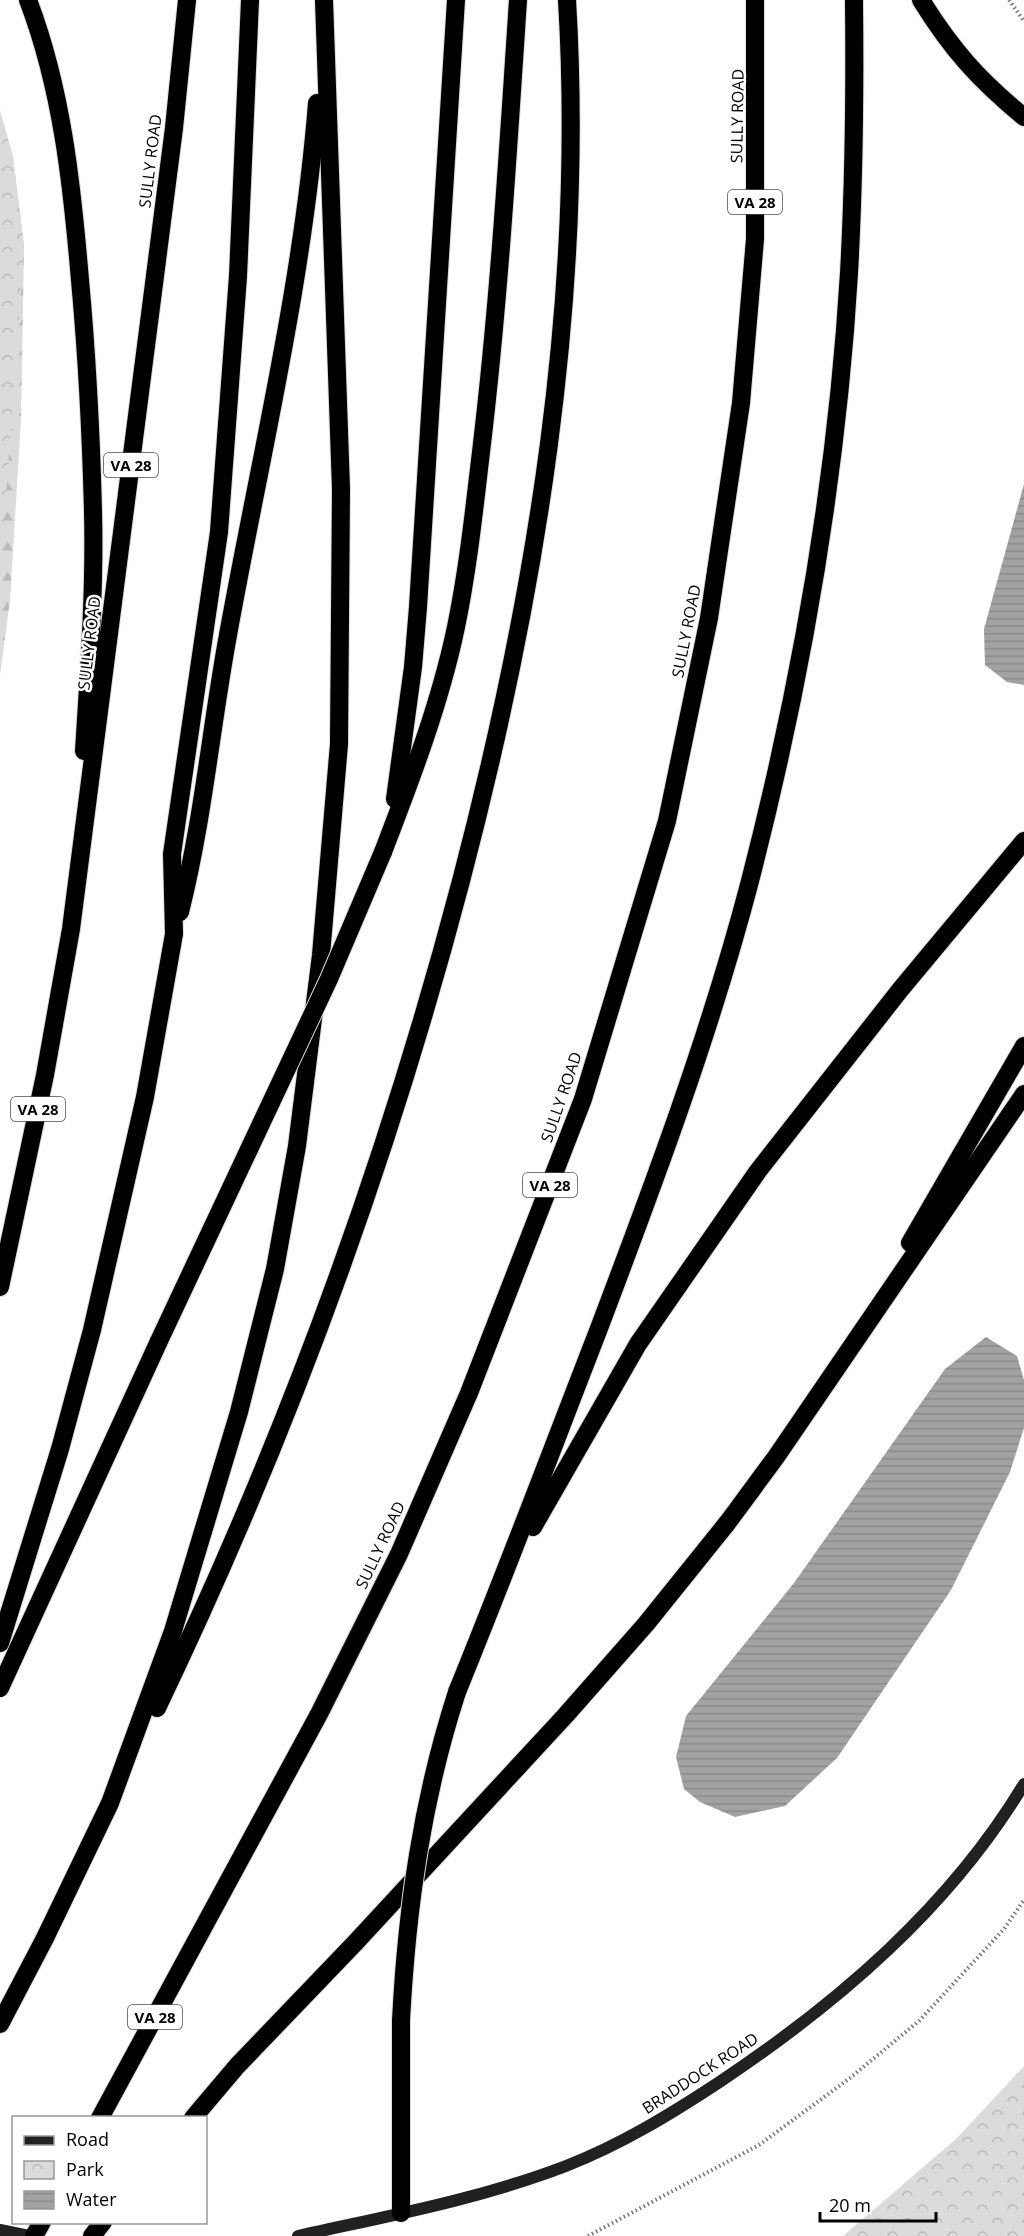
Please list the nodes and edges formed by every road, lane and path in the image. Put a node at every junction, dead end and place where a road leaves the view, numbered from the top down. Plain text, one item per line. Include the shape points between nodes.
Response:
1 (28, 0) edge
2 (188, 0) edge
3 (250, 0) edge
4 (324, 0) edge
5 (456, 0) edge
6 (518, 0) edge
7 (567, 0) edge
8 (756, 0) edge
9 (854, 0) edge
10 (921, 0) edge
11 (1009, 0) edge
12 (324, 20) junction
13 (1024, 21) edge
14 (1024, 117) edge
15 (1024, 841) edge
16 (383, 852) junction
17 (70, 929) junction
18 (174, 934) junction
19 (1024, 1046) edge
20 (1024, 1094) edge
21 (0, 1287) edge
22 (830, 1379) junction
23 (498, 1592) junction
24 (0, 1643) edge
25 (0, 1688) edge
26 (1024, 1785) edge
27 (110, 1803) junction
28 (1024, 1900) edge
29 (0, 2024) edge
30 (101, 2116) edge
31 (194, 2116) edge
32 (401, 2213) junction
33 (102, 2224) edge
34 (0, 2230) edge
35 (29, 2236) edge
36 (92, 2236) edge
37 (298, 2236) edge
38 (588, 2236) edge

1 - 17 highway via 40,31 62,121 74,206 93,512 92,617
2 - 17 highway, SULLY ROAD / VA 28
3 - 18 highway via 238,276 219,532 172,854
4 - 12 highway
5 - 16 highway via 414,657 397,790
6 - 16 highway via 488,397 470,547 447,659 411,780
7 - 27 highway via 569,177 557,380 523,607 487,781 434,981 375,1174 332,1294 209,1598
8 - 30 highway, SULLY ROAD / VA 28 via 754,239 741,403 710,618 667,821 587,1088 469,1393 399,1554 320,1714
9 - 23 highway via 855,129 849,277 812,588 777,764 750,881 714,1004 629,1249
10 - 14 highway via 941,32 983,83
11 - 13 path
12 - 18 highway via 303,240 228,635 195,855
12 - 27 highway via 341,489 341,619 339,744 320,967 297,1146 275,1269 207,1524
15 - 23 highway via 900,990 758,1171 638,1344 566,1465
16 - 25 highway, bridge via 329,979
17 - 21 highway, SULLY ROAD / VA 28 via 47,1065
18 - 24 highway via 145,1097 92,1330
19 - 22 highway
20 - 22 highway
22 - 31 highway via 728,1522 646,1624 566,1716
23 - 32 highway, bridge via 440,1745 417,1849 401,2020
26 - 32 main road, BRADDOCK ROAD via 966,1868 914,1926 803,2023 746,2064 622,2142 510,2184
27 - 29 highway
28 - 38 path via 1004,1929 919,2021 850,2078 759,2145
32 - 37 main road, BRADDOCK ROAD
33 - 36 highway
34 - 35 main road

